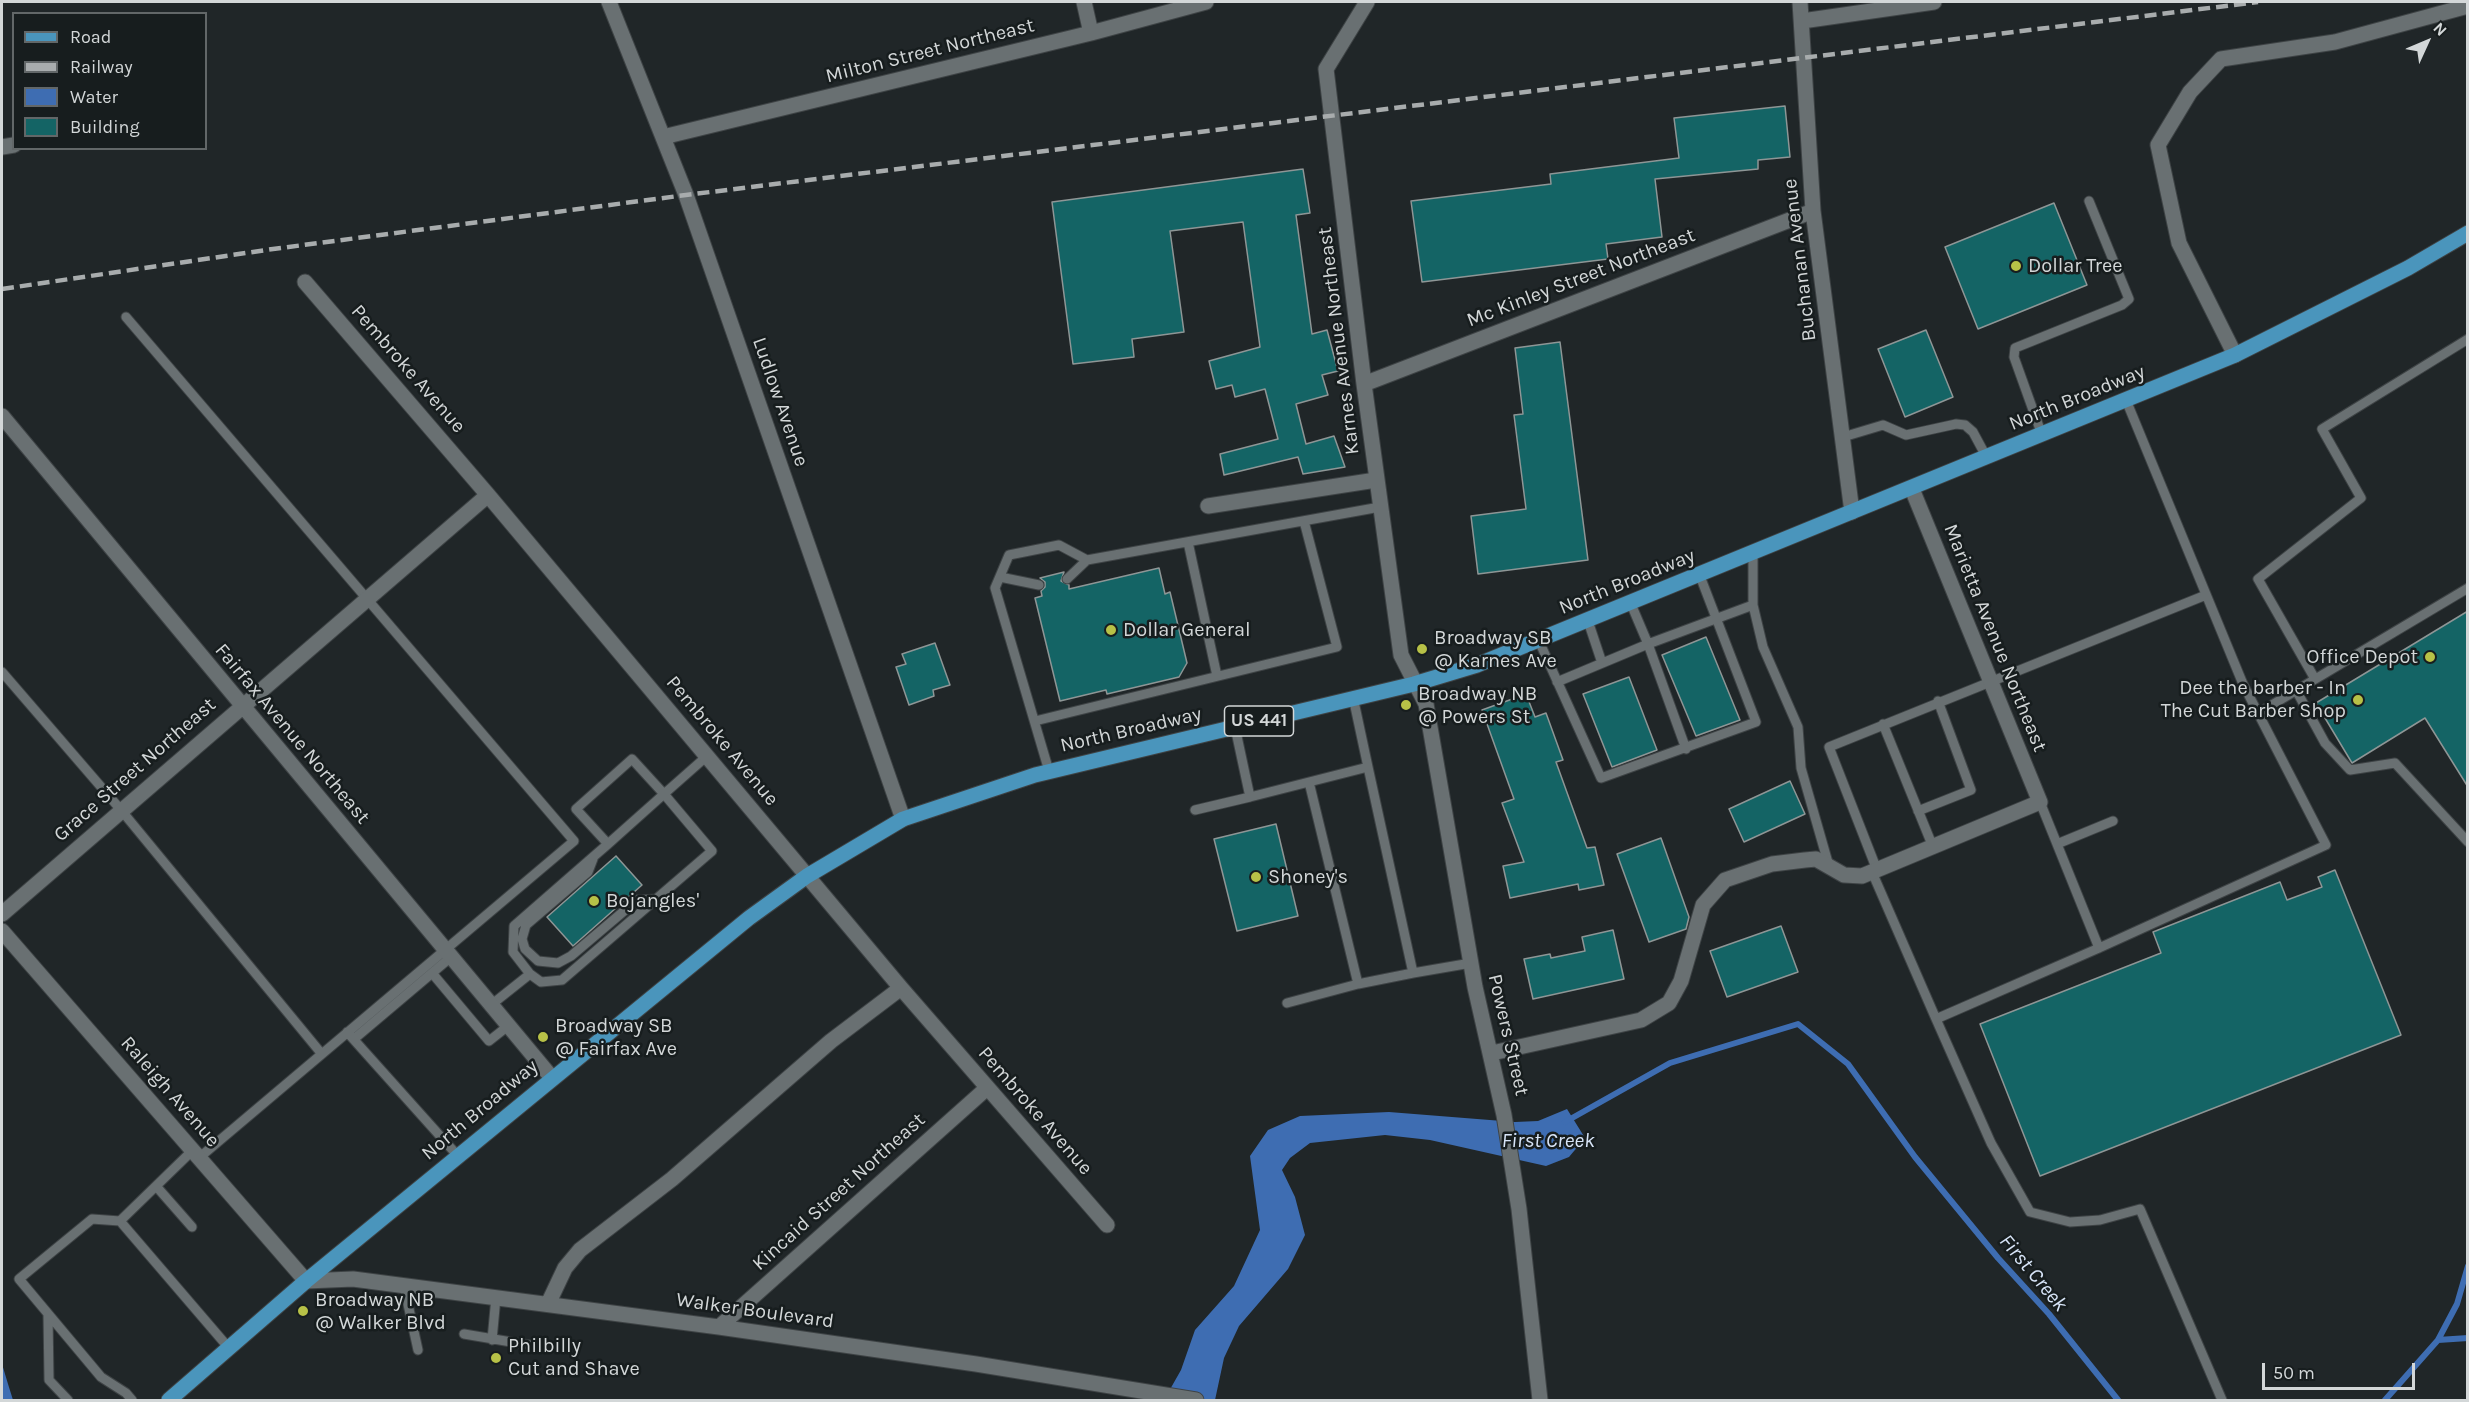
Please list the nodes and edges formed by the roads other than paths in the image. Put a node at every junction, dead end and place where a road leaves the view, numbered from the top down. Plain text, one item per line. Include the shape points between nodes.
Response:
1 (609, 2) edge
2 (1084, 2) edge
3 (1206, 2) edge
4 (1366, 2) edge
5 (1800, 2) edge
6 (1934, 2) edge
7 (2468, 6) edge
8 (1802, 21) junction
9 (1091, 33) junction
10 (663, 137) junction
11 (2089, 201) dead end
12 (1812, 211) junction
13 (2468, 233) edge
14 (305, 282) dead end
15 (126, 317) dead end
16 (2468, 339) edge
17 (2235, 356) junction
18 (1364, 384) junction
19 (2126, 400) junction
20 (2, 416) edge
21 (2042, 435) junction
22 (1843, 436) junction
23 (1986, 458) junction
24 (1376, 480) junction
25 (1912, 489) junction
26 (489, 495) junction
27 (1208, 506) dead end
28 (1380, 507) junction
29 (1852, 512) junction
30 (1304, 521) junction
31 (1188, 542) junction
32 (1753, 553) junction
33 (1087, 560) junction
34 (1700, 576) junction
35 (1000, 577) junction
36 (1067, 579) dead end
37 (1039, 585) dead end
38 (2468, 588) edge
39 (2206, 595) junction
40 (367, 598) junction
41 (1631, 604) junction
42 (1753, 605) junction
43 (1717, 617) junction
44 (1588, 621) junction
45 (1539, 641) junction
46 (1648, 644) junction
47 (1602, 663) junction
48 (2, 672) edge
49 (1217, 676) junction
50 (2315, 679) junction
51 (1990, 680) junction
52 (1557, 682) junction
53 (1414, 684) junction
54 (2296, 690) junction
55 (1353, 697) junction
56 (1938, 701) junction
57 (241, 707) junction
58 (2260, 712) junction
59 (1035, 721) junction
60 (1883, 724) junction
61 (1234, 727) junction
62 (1686, 749) junction
63 (708, 756) junction
64 (1368, 767) junction
65 (1049, 771) junction
66 (1309, 782) junction
67 (664, 794) junction
68 (1250, 797) junction
69 (2040, 802) junction
70 (121, 810) junction
71 (1195, 810) dead end
72 (1918, 811) junction
73 (903, 819) junction
74 (2114, 821) dead end
75 (2468, 842) edge
76 (608, 844) junction
77 (2057, 844) junction
78 (1933, 847) junction
79 (593, 857) junction
80 (1829, 866) junction
81 (1874, 871) junction
82 (807, 876) junction
83 (658, 899) junction
84 (2, 914) edge
85 (2, 931) edge
86 (2099, 948) junction
87 (448, 953) junction
88 (1470, 963) junction
89 (432, 973) junction
90 (1413, 973) junction
91 (530, 974) junction
92 (1358, 984) junction
93 (901, 988) junction
94 (1287, 1003) dead end
95 (492, 1005) junction
96 (1936, 1018) junction
97 (508, 1026) junction
98 (350, 1035) junction
99 (321, 1053) junction
100 (1492, 1053) junction
101 (552, 1078) junction
102 (987, 1088) junction
103 (197, 1154) junction
104 (458, 1156) junction
105 (156, 1186) junction
106 (120, 1221) junction
107 (1107, 1225) dead end
108 (192, 1227) dead end
109 (306, 1281) junction
110 (404, 1286) junction
111 (496, 1298) junction
112 (548, 1304) junction
113 (48, 1315) junction
114 (719, 1327) junction
115 (464, 1334) dead end
116 (492, 1340) junction
117 (535, 1346) dead end
118 (228, 1347) junction
119 (418, 1350) dead end
120 (68, 1401) edge
121 (132, 1401) edge
122 (169, 1401) edge
123 (1196, 1401) edge
124 (1540, 1401) edge
125 (2222, 1401) edge

1 - 10 street, Ludlow Avenue
2 - 9 street
3 - 9 street, Milton Street Northeast
4 - 18 street, Karnes Avenue Northeast via 1326,69
5 - 8 street, Buchanan Avenue
6 - 8 street
7 - 17 street via 2335,42 2220,58 2190,92 2158,145 2179,243
8 - 12 street, Buchanan Avenue
9 - 10 street, Milton Street Northeast
10 - 73 street, Ludlow Avenue
11 - 21 lane via 2129,298 2122,305 2015,348 2014,357
12 - 18 street, Mc Kinley Street Northeast
12 - 22 street, Buchanan Avenue
13 - 17 main road, North Broadway / US 441 via 2398,274
14 - 26 street, Pembroke Avenue
15 - 40 lane
16 - 50 lane via 2322,429 2361,498 2258,579
17 - 19 main road, North Broadway / US 441
18 - 24 street, Karnes Avenue Northeast
19 - 21 main road, North Broadway / US 441
19 - 39 lane
20 - 57 street, Fairfax Avenue Northeast
21 - 23 main road, North Broadway / US 441
22 - 23 lane via 1883,425 1906,435 1945,424 1965,425
22 - 29 street, Buchanan Avenue
23 - 25 main road, North Broadway / US 441
24 - 27 street
24 - 28 street, Karnes Avenue Northeast
25 - 29 main road, North Broadway / US 441
25 - 51 street, Marietta Avenue Northeast
26 - 40 street, Grace Street Northeast
26 - 63 street, Pembroke Avenue
28 - 30 lane
28 - 53 street, Karnes Avenue Northeast via 1401,655
29 - 32 main road, North Broadway / US 441
30 - 31 lane
30 - 49 lane via 1337,647
31 - 33 lane
31 - 49 lane
32 - 34 main road, North Broadway / US 441
32 - 42 lane
33 - 35 lane via 1059,545 1009,555
33 - 36 lane
34 - 41 main road, North Broadway / US 441
34 - 43 lane
35 - 37 lane
35 - 59 lane via 995,588
38 - 50 lane
39 - 51 lane
39 - 58 lane via 2243,684
40 - 57 street, Grace Street Northeast
40 - 87 lane via 574,841
41 - 44 main road, North Broadway / US 441
41 - 46 lane
42 - 43 lane
42 - 80 lane via 1763,647 1797,727 1801,768
43 - 46 lane
43 - 62 lane via 1756,722
44 - 45 main road, North Broadway / US 441
44 - 47 lane
45 - 52 lane
45 - 53 main road, North Broadway / US 441
46 - 47 lane
46 - 62 lane
47 - 52 lane
48 - 70 lane
49 - 59 lane
50 - 54 lane
51 - 56 lane
51 - 69 street, Marietta Avenue Northeast
52 - 62 lane via 1601,778
53 - 55 main road, North Broadway / US 441
53 - 88 street, Powers Street via 1426,704
54 - 58 lane
54 - 75 lane via 2325,743 2350,770 2395,763
55 - 61 main road, North Broadway / US 441
55 - 64 lane
56 - 60 lane
56 - 72 lane via 1971,790
57 - 70 street, Grace Street Northeast
57 - 87 street, Fairfax Avenue Northeast
58 - 86 lane via 2326,845
59 - 65 lane
60 - 72 lane
60 - 81 lane via 1829,747
61 - 65 main road, North Broadway / US 441
61 - 68 lane
63 - 67 lane
63 - 82 street, Pembroke Avenue
64 - 66 lane
64 - 90 lane
65 - 73 main road, North Broadway / US 441
66 - 68 lane
66 - 92 lane
67 - 76 lane
67 - 76 lane via 632,759 576,808
67 - 83 lane via 712,851
68 - 71 lane
69 - 77 lane
69 - 78 street
70 - 84 street, Grace Street Northeast
70 - 99 lane
72 - 78 lane
73 - 82 main road, North Broadway / US 441
74 - 77 lane
76 - 79 lane
77 - 86 lane
78 - 81 street
79 - 83 lane via 588,872 526,925 522,939 525,949 538,961 558,963 637,900
79 - 91 lane via 514,926 513,952
80 - 81 street via 1844,875 1862,876
80 - 100 street via 1816,859 1772,864 1725,880 1702,905 1681,981 1669,1003 1641,1020
81 - 96 lane
82 - 93 street, Pembroke Avenue
82 - 101 main road, North Broadway / US 441 via 749,918
83 - 91 lane via 562,980 541,982
85 - 103 street, Raleigh Avenue
86 - 96 lane
87 - 89 lane
87 - 95 street, Fairfax Avenue Northeast
87 - 98 lane
88 - 90 lane
88 - 100 street, Powers Street
89 - 97 lane via 489,1041
89 - 98 lane
90 - 92 lane
91 - 95 lane
92 - 94 lane
93 - 102 street, Pembroke Avenue
93 - 112 street via 831,1041 672,1179 580,1250 565,1268
95 - 97 street, Fairfax Avenue Northeast
96 - 125 lane via 1991,1143 2030,1212 2070,1222 2100,1220 2140,1209
97 - 101 street, Fairfax Avenue Northeast
98 - 99 lane
98 - 104 lane
99 - 103 lane
100 - 124 street, Powers Street via 1513,1166
101 - 104 main road, North Broadway / US 441
102 - 107 street, Pembroke Avenue
102 - 114 street, Kincaid Street Northeast
103 - 105 lane
103 - 109 street, Raleigh Avenue
104 - 109 main road, North Broadway / US 441
105 - 106 lane
105 - 108 lane
106 - 113 lane via 92,1219 19,1279
106 - 118 lane
109 - 110 street, Walker Boulevard via 353,1279
109 - 118 main road, North Broadway / US 441
110 - 111 street, Walker Boulevard
110 - 119 lane
111 - 112 street, Walker Boulevard
111 - 116 lane
112 - 114 street, Walker Boulevard
113 - 120 lane via 49,1380
113 - 121 lane via 101,1377
114 - 123 street, Walker Boulevard
115 - 116 lane
116 - 117 lane
118 - 122 main road, North Broadway / US 441

